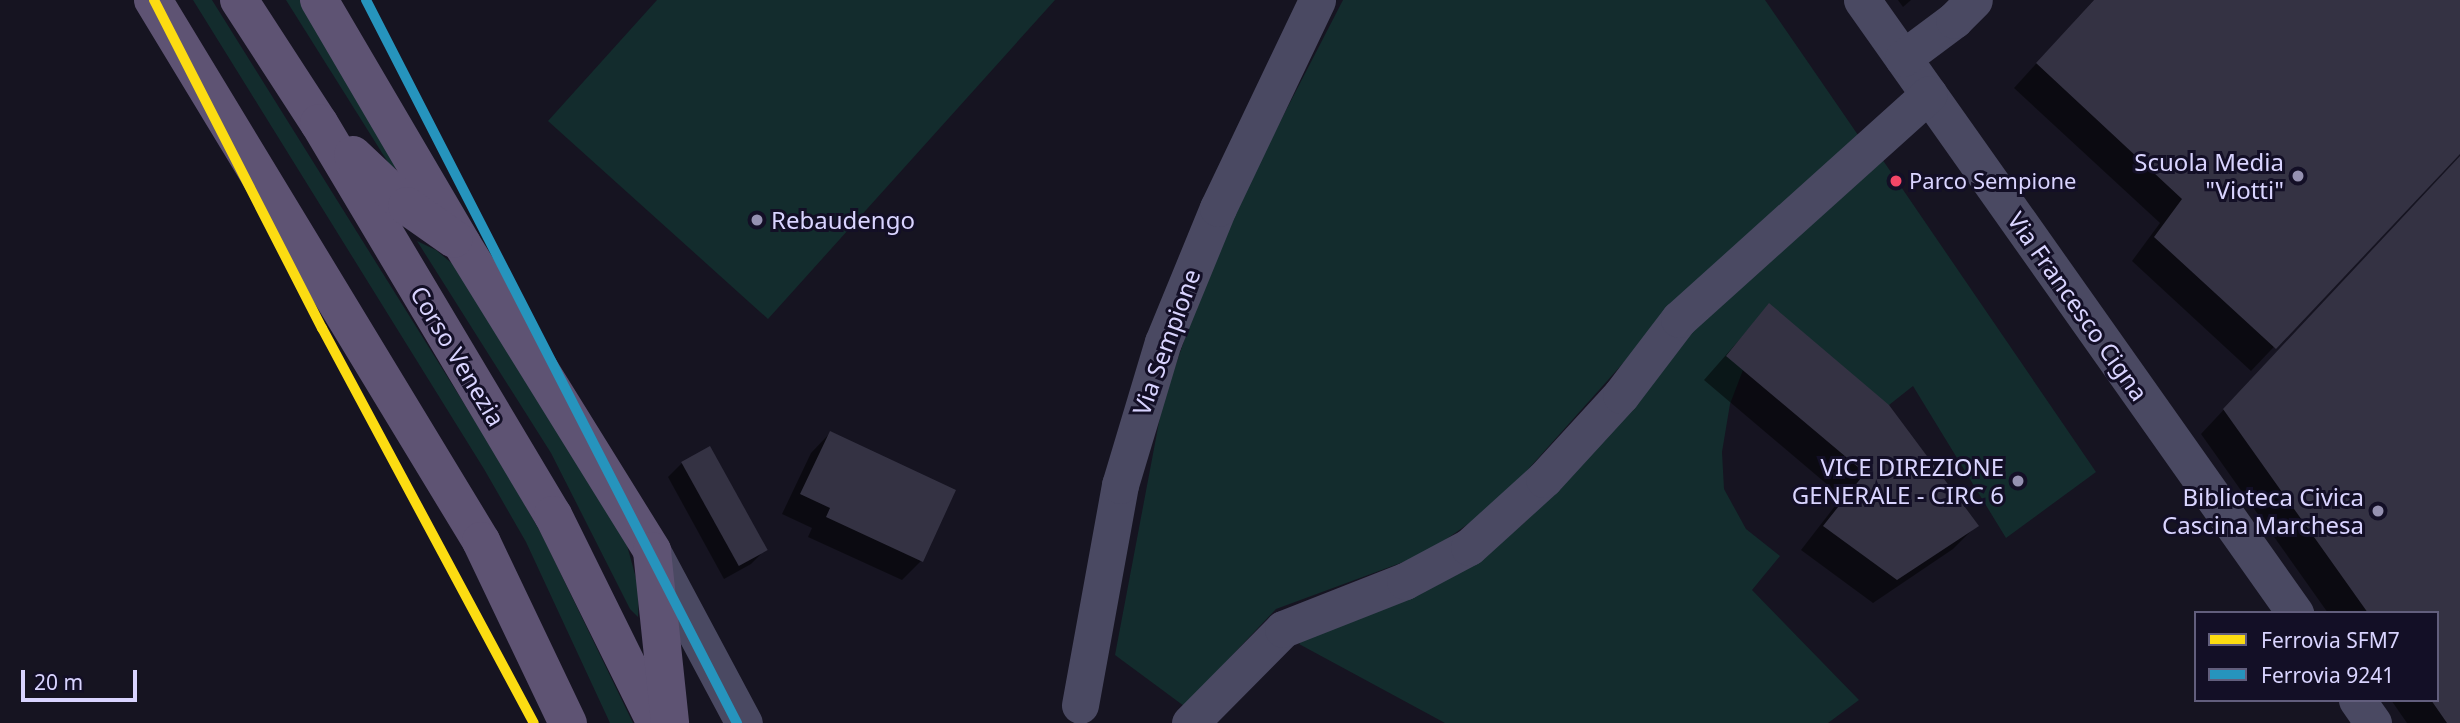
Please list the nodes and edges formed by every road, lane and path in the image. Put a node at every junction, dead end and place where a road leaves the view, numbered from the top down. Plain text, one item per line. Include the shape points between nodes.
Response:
1 (152, 0) edge
2 (239, 0) edge
3 (319, 0) edge
4 (1317, 0) edge
5 (1861, 0) edge
6 (1974, 0) edge
7 (1903, 58) junction
8 (1928, 94) junction
9 (318, 123) junction
10 (462, 244) junction
11 (652, 551) junction
12 (2294, 611) edge
13 (2358, 702) edge
14 (1080, 705) dead end
15 (568, 723) edge
16 (656, 723) edge
17 (670, 723) edge
18 (744, 723) edge
19 (1190, 723) edge
20 (2373, 723) edge

1 - 15 main road via 481,541
2 - 9 main road, Corso Venezia
3 - 10 main road
4 - 14 street, Via Sempione via 1217,208 1163,342 1120,485
5 - 7 street, Via Francesco Cigna
6 - 7 street
7 - 8 street, Via Francesco Cigna
8 - 12 street, Via Francesco Cigna
8 - 19 street via 1679,319 1621,396 1544,479 1469,547 1405,580 1283,629
9 - 10 main road via 407,206
9 - 16 main road, Corso Venezia via 553,515
10 - 11 main road
11 - 17 main road
11 - 18 street
13 - 20 street

